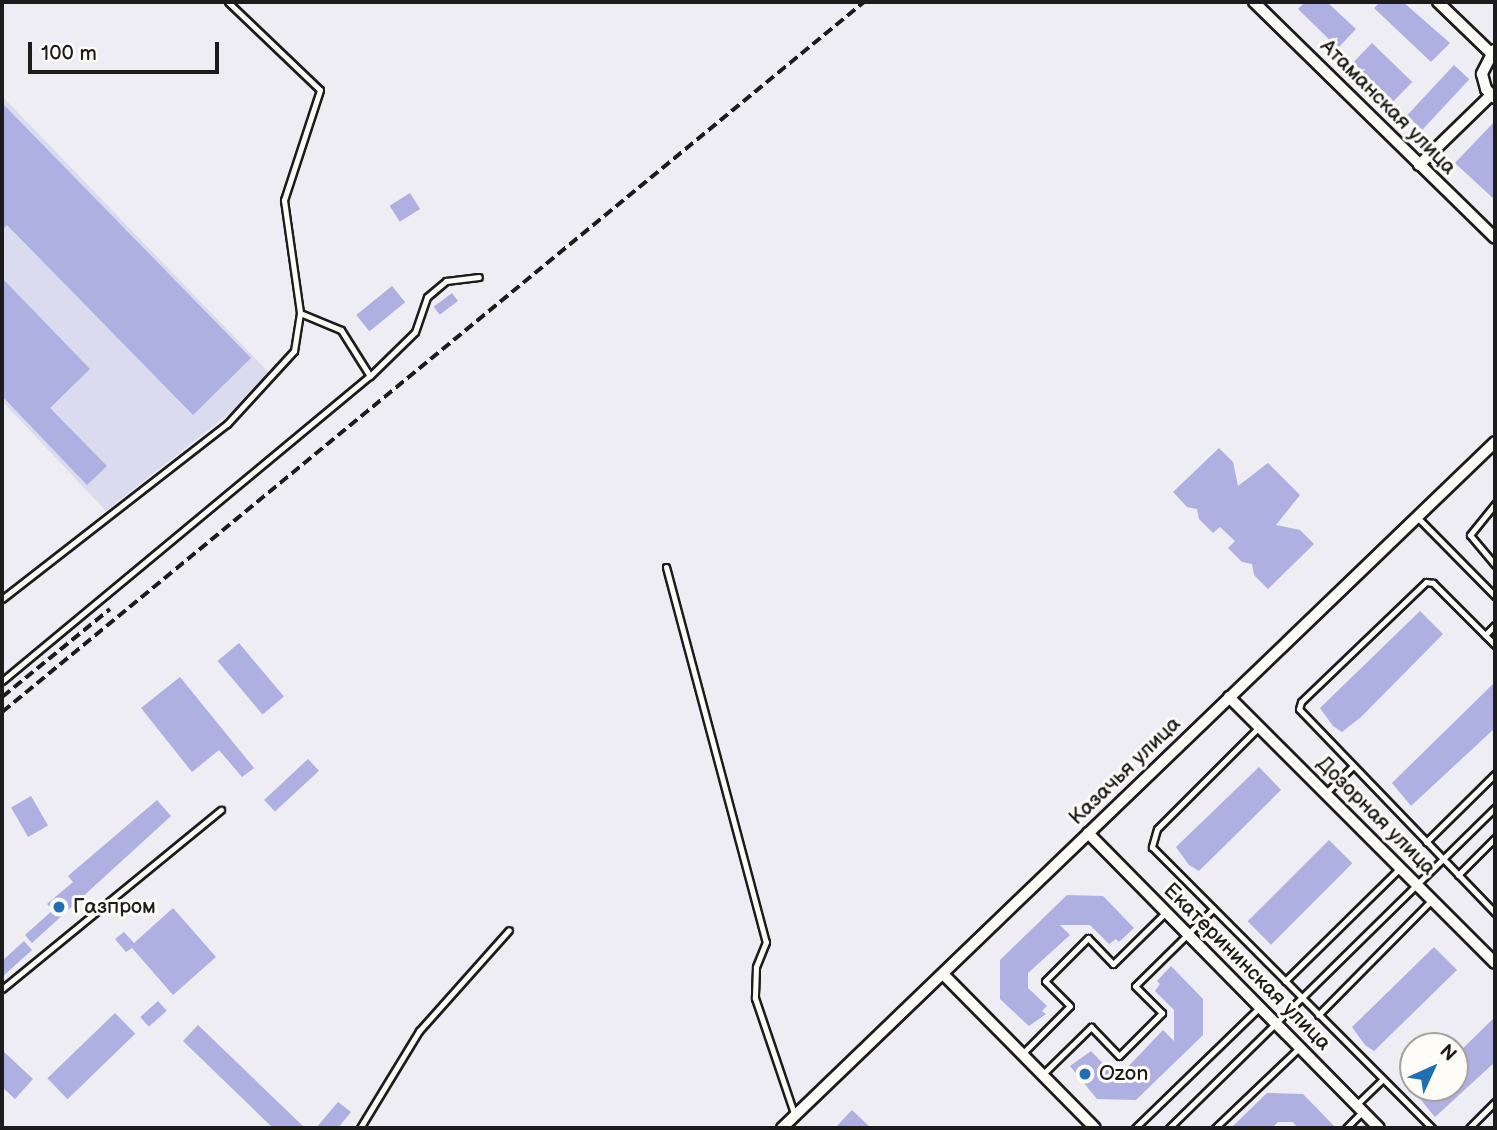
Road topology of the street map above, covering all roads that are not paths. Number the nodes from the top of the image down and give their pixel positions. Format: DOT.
graph roads {
  1 [pos="228,2"];
  2 [pos="1254,2"];
  3 [pos="1438,2"];
  4 [pos="1493,51"];
  5 [pos="1493,97"];
  6 [pos="1419,166"];
  7 [pos="1495,238"];
  8 [pos="479,277"];
  9 [pos="300,313"];
  10 [pos="370,376"];
  11 [pos="1495,442"];
  12 [pos="1495,504"];
  13 [pos="1417,517"];
  14 [pos="1495,565"];
  15 [pos="666,567"];
  16 [pos="1495,596"];
  17 [pos="2,599"];
  18 [pos="1495,625"];
  19 [pos="1485,635"];
  20 [pos="1495,645"];
  21 [pos="2,681"];
  22 [pos="1229,697"];
  23 [pos="1259,727"];
  24 [pos="1352,767"];
  25 [pos="1495,774"];
  26 [pos="1326,793"];
  27 [pos="1495,808"];
  28 [pos="221,810"];
  29 [pos="1088,833"];
  30 [pos="1495,838"];
  31 [pos="1426,842"];
  32 [pos="1443,859"];
  33 [pos="1401,868"];
  34 [pos="1458,875"];
  35 [pos="1417,884"];
  36 [pos="1432,900"];
  37 [pos="1213,909"];
  38 [pos="1166,912"];
  39 [pos="1495,913"];
  40 [pos="509,930"];
  41 [pos="1188,934"];
  42 [pos="1495,963"];
  43 [pos="943,974"];
  44 [pos="1286,981"];
  45 [pos="2,989"];
  46 [pos="1302,998"];
  47 [pos="1260,1007"];
  48 [pos="1318,1015"];
  49 [pos="1276,1023"];
  50 [pos="1300,1047"];
  51 [pos="1022,1054"];
  52 [pos="1042,1075"];
  53 [pos="1383,1079"];
  54 [pos="1495,1102"];
  55 [pos="1359,1108"];
  56 [pos="795,1116"];
  57 [pos="360,1128"];
  58 [pos="782,1128"];
  59 [pos="1095,1128"];
  60 [pos="1135,1128"];
  61 [pos="1169,1128"];
  62 [pos="1215,1128"];
  63 [pos="1346,1128"];
  64 [pos="1379,1128"];
  65 [pos="1432,1128"];
  66 [pos="1469,1128"];
  1 -- 9 [label="lane"];
  2 -- 6 [label="street, Атаманская улица"];
  3 -- 4 [label="street"];
  4 -- 5 [label="street"];
  5 -- 6 [label="street"];
  6 -- 7 [label="street, Атаманская улица"];
  8 -- 10 [label="lane"];
  9 -- 10 [label="lane"];
  9 -- 17 [label="lane"];
  10 -- 21 [label="lane"];
  11 -- 13 [label="street, Казачья улица"];
  12 -- 14 [label="lane"];
  13 -- 16 [label="lane"];
  13 -- 22 [label="street, Казачья улица"];
  15 -- 56 [label="lane"];
  18 -- 19 [label="lane"];
  19 -- 20 [label="lane"];
  19 -- 24 [label="lane"];
  22 -- 23 [label="street, Дозорная улица"];
  22 -- 29 [label="street, Казачья улица"];
  23 -- 26 [label="street, Дозорная улица"];
  23 -- 37 [label="lane"];
  24 -- 26 [label="lane"];
  24 -- 31 [label="lane"];
  25 -- 31 [label="lane"];
  26 -- 33 [label="street, Дозорная улица"];
  27 -- 32 [label="lane"];
  28 -- 45 [label="lane"];
  29 -- 38 [label="street, Екатерининская улица"];
  29 -- 43 [label="street, Казачья улица"];
  30 -- 34 [label="lane"];
  31 -- 32 [label="lane"];
  32 -- 34 [label="lane"];
  32 -- 35 [label="lane"];
  33 -- 35 [label="street, Дозорная улица"];
  33 -- 44 [label="lane"];
  34 -- 39 [label="lane"];
  35 -- 36 [label="street, Дозорная улица"];
  35 -- 46 [label="lane"];
  36 -- 42 [label="street, Дозорная улица"];
  36 -- 48 [label="lane"];
  37 -- 41 [label="lane"];
  37 -- 44 [label="lane"];
  38 -- 41 [label="street, Екатерининская улица"];
  38 -- 51 [label="lane"];
  40 -- 57 [label="lane"];
  41 -- 47 [label="street, Екатерининская улица"];
  41 -- 52 [label="lane"];
  43 -- 51 [label="street"];
  43 -- 56 [label="street, Казачья улица"];
  44 -- 46 [label="lane"];
  46 -- 48 [label="lane"];
  46 -- 49 [label="lane"];
  47 -- 49 [label="street, Екатерининская улица"];
  47 -- 60 [label="lane"];
  48 -- 53 [label="lane"];
  49 -- 50 [label="street, Екатерининская улица"];
  49 -- 61 [label="lane"];
  50 -- 55 [label="street, Екатерининская улица"];
  50 -- 62 [label="lane"];
  51 -- 52 [label="street"];
  52 -- 59 [label="street"];
  53 -- 55 [label="lane"];
  53 -- 65 [label="lane"];
  54 -- 66 [label="lane"];
  55 -- 63 [label="lane"];
  55 -- 64 [label="street, Екатерининская улица"];
  56 -- 58 [label="street, Казачья улица"];
}
